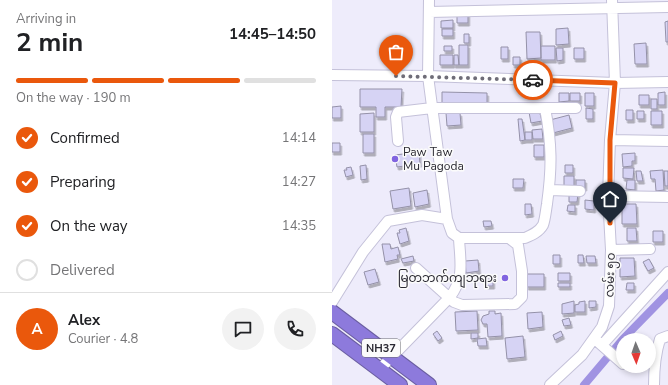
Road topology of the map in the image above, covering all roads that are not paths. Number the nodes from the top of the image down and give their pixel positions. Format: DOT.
graph roads {
  1 [pos="429,0"];
  2 [pos="612,5"];
  3 [pos="668,8"];
  4 [pos="429,12"];
  5 [pos="332,75"];
  6 [pos="428,76"];
  7 [pos="668,82"];
  8 [pos="615,83"];
  9 [pos="432,108"];
  10 [pos="545,108"];
  11 [pos="576,108"];
  12 [pos="610,140"];
  13 [pos="398,141"];
  14 [pos="668,141"];
  15 [pos="549,190"];
  16 [pos="580,191"];
  17 [pos="608,196"];
  18 [pos="668,197"];
  19 [pos="447,219"];
  20 [pos="459,238"];
  21 [pos="509,238"];
  22 [pos="650,249"];
  23 [pos="611,250"];
  24 [pos="416,268"];
  25 [pos="668,272"];
  26 [pos="450,297"];
  27 [pos="332,302"];
  28 [pos="332,312"];
  29 [pos="332,334"];
  30 [pos="666,336"];
  31 [pos="598,342"];
  32 [pos="656,350"];
  33 [pos="391,356"];
  34 [pos="616,358"];
  35 [pos="380,370"];
  36 [pos="653,373"];
  37 [pos="400,385"];
  38 [pos="429,385"];
  39 [pos="550,385"];
  40 [pos="654,385"];
  1 -- 4 [label="street"];
  2 -- 3 [label="street"];
  2 -- 4 [label="street"];
  2 -- 8 [label="street, လမ်း ၅၀"];
  4 -- 6 [label="street"];
  5 -- 6 [label="street"];
  6 -- 8 [label="street"];
  6 -- 9 [label="street"];
  7 -- 8 [label="street"];
  8 -- 12 [label="street, လမ်း ၅၀"];
  9 -- 10 [label="street"];
  9 -- 13 [label="street"];
  9 -- 19 [label="street"];
  10 -- 11 [label="street"];
  10 -- 15 [label="street"];
  12 -- 14 [label="street"];
  12 -- 17 [label="street, လမ်း ၅၀"];
  15 -- 16 [label="street"];
  15 -- 21 [label="street"];
  17 -- 18 [label="street"];
  17 -- 23 [label="street, လမ်း ၅၀"];
  19 -- 20 [label="street"];
  19 -- 27 [label="street"];
  20 -- 21 [label="street"];
  20 -- 26 [label="street"];
  21 -- 26 [label="street"];
  22 -- 23 [label="street"];
  23 -- 31 [label="street, လမ်း ၅၀"];
  24 -- 26 [label="street"];
  25 -- 31 [label="street"];
  26 -- 33 [label="street"];
  28 -- 33 [label="highway, NH37"];
  29 -- 35 [label="highway, NH37"];
  30 -- 32 [label="street"];
  31 -- 34 [label="street"];
  31 -- 39 [label="street, လမ်း ၅၀"];
  33 -- 35 [label="street"];
  33 -- 38 [label="highway, NH37"];
  35 -- 37 [label="highway, NH37"];
  36 -- 40 [label="street"];
}
